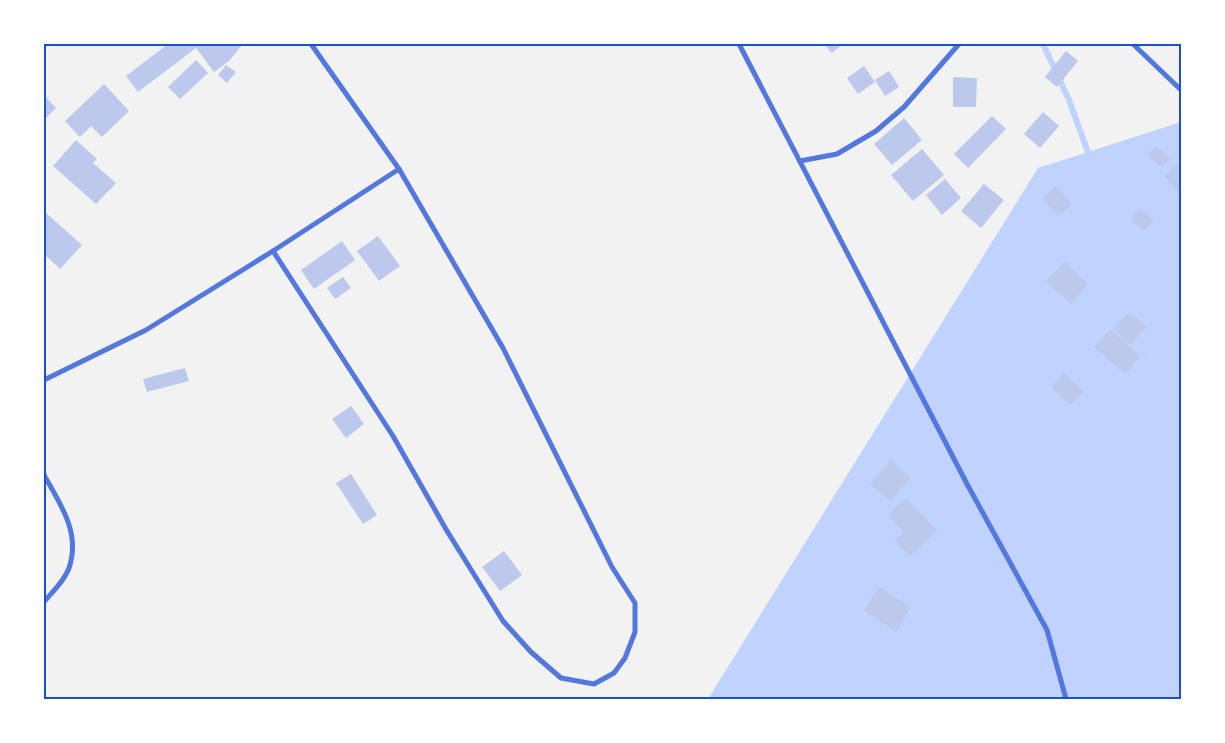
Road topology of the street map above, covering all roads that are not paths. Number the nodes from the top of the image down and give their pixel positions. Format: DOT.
graph roads {
  1 [pos="312,44"];
  2 [pos="739,44"];
  3 [pos="959,44"];
  4 [pos="1133,44"];
  5 [pos="1181,90"];
  6 [pos="800,161"];
  7 [pos="399,169"];
  8 [pos="273,251"];
  9 [pos="44,380"];
  10 [pos="44,475"];
  11 [pos="44,602"];
  12 [pos="1066,699"];
  1 -- 7 [label="street"];
  2 -- 6 [label="street"];
  3 -- 6 [label="street"];
  4 -- 5 [label="street"];
  6 -- 12 [label="street"];
  7 -- 8 [label="street"];
  7 -- 8 [label="street"];
  8 -- 9 [label="street"];
  10 -- 11 [label="street"];
}
